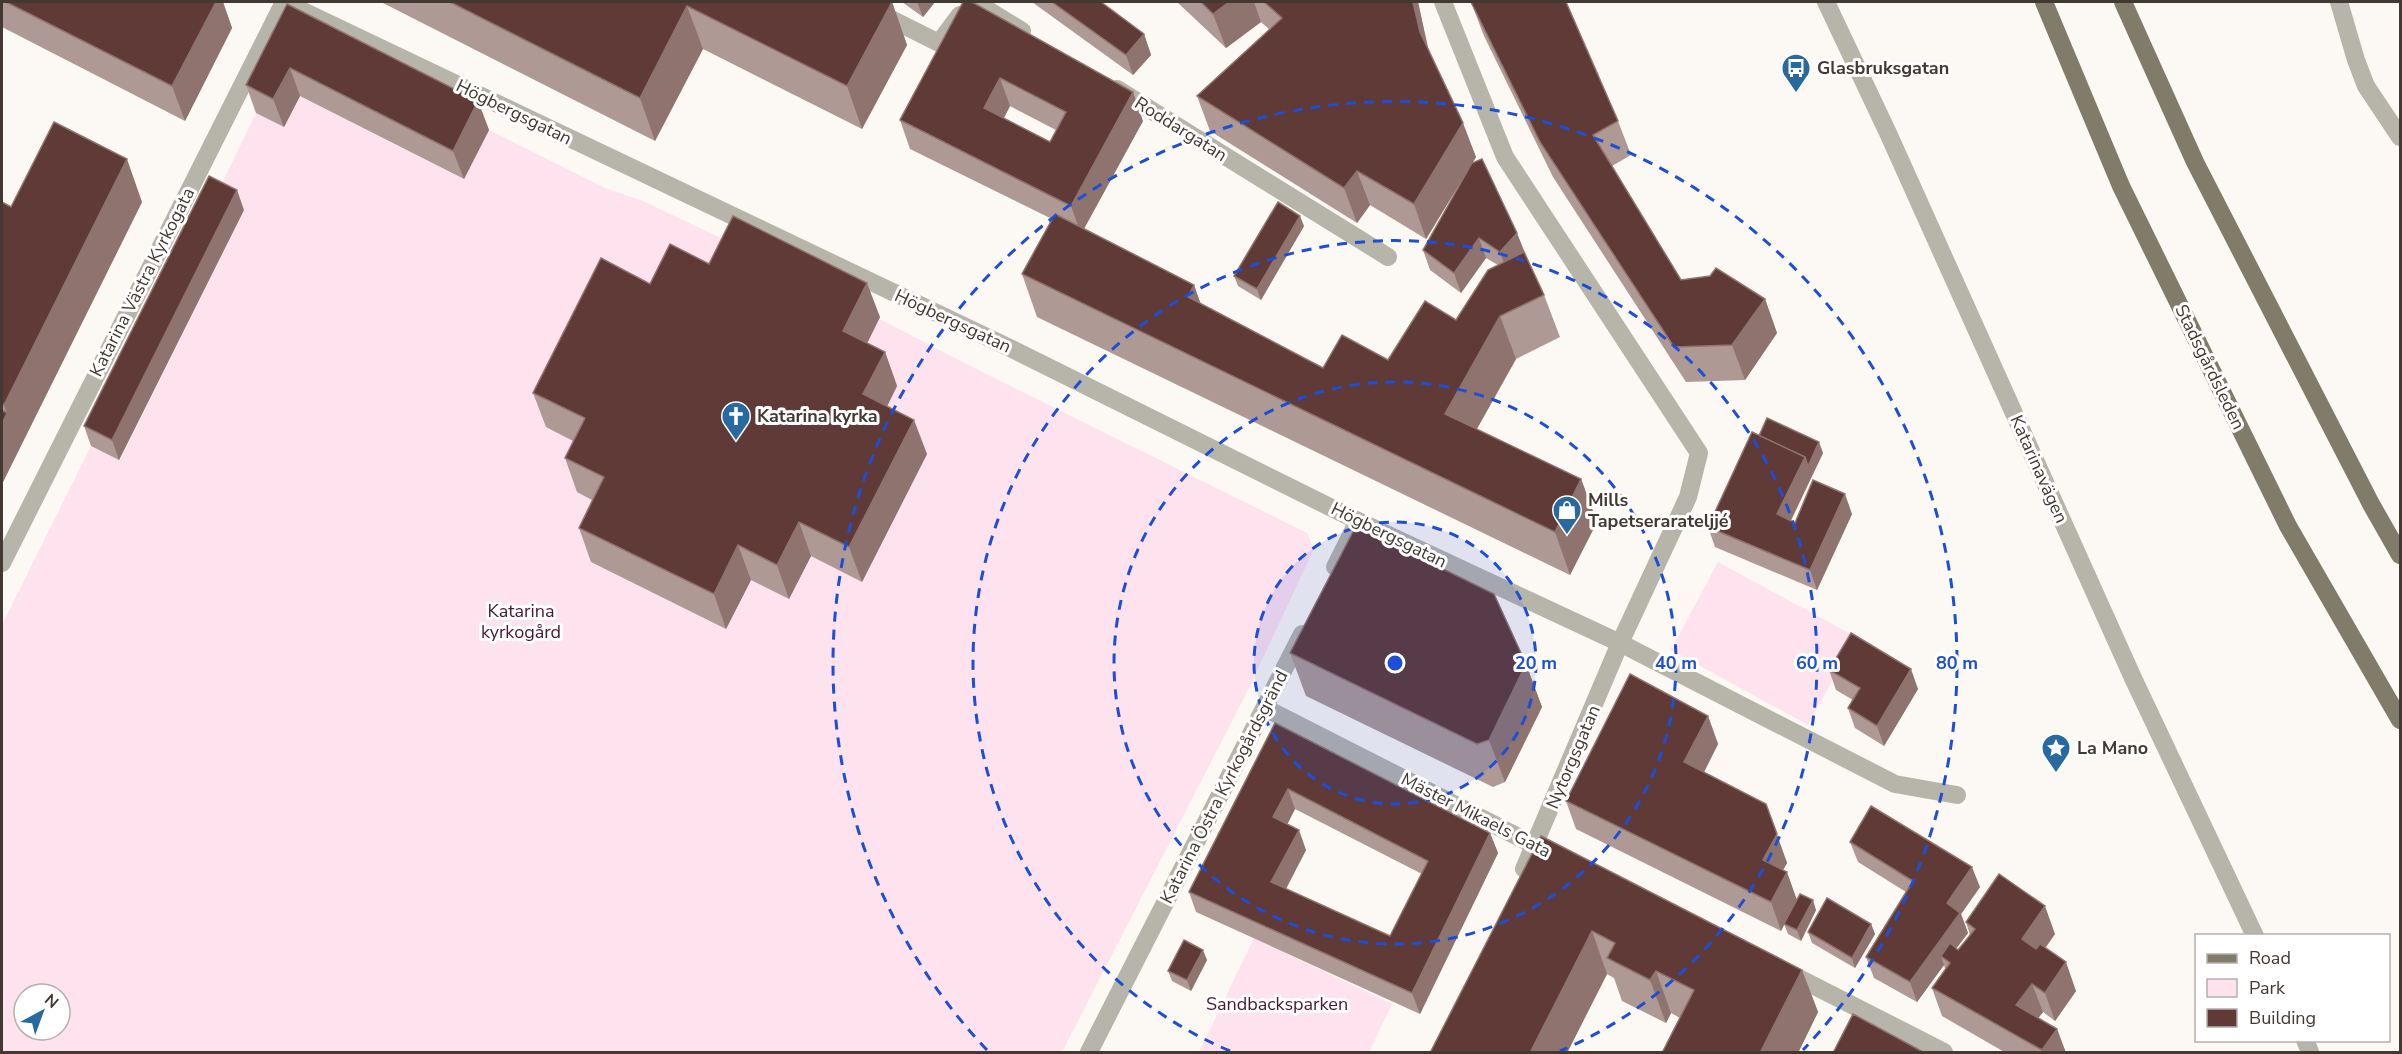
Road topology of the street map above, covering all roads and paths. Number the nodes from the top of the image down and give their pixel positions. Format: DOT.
graph roads {
  1 [pos="284,2"];
  2 [pos="857,2"];
  3 [pos="970,2"];
  4 [pos="975,2"];
  5 [pos="1443,2"];
  6 [pos="1826,2"];
  7 [pos="2044,2"];
  8 [pos="2123,2"];
  9 [pos="2339,2"];
  10 [pos="1035,39"];
  11 [pos="1106,83"];
  12 [pos="2400,137"];
  13 [pos="1388,257"];
  14 [pos="1358,521"];
  15 [pos="2400,555"];
  16 [pos="2,563"];
  17 [pos="1327,583"];
  18 [pos="1311,615"];
  19 [pos="1620,643"];
  20 [pos="1265,708"];
  21 [pos="2400,720"];
  22 [pos="1957,795"];
  23 [pos="1536,846"];
  24 [pos="1557,856"];
  25 [pos="1517,884"];
  26 [pos="2254,934"];
  27 [pos="1767,962"];
  28 [pos="1089,1053"];
  29 [pos="1944,1053"];
  1 -- 14 [label="street, Högbergsgatan"];
  1 -- 16 [label="street, Katarina Västra Kyrkogata"];
  2 -- 3 [label="street"];
  4 -- 10 [label="street"];
  5 -- 19 [label="street, Nytorgsgatan"];
  6 -- 26 [label="street, Katarinavägen"];
  7 -- 21 [label="main road, Stadsgårdsleden"];
  8 -- 15 [label="main road"];
  9 -- 12 [label="street"];
  11 -- 13 [label="street, Roddargatan"];
  14 -- 17 [label="street"];
  14 -- 19 [label="street, Högbergsgatan"];
  18 -- 20 [label="street, Katarina Östra Kyrkogårdsgränd"];
  19 -- 22 [label="street, Högbergsgatan"];
  19 -- 23 [label="street, Nytorgsgatan"];
  20 -- 23 [label="street, Mäster Mikaels Gata"];
  20 -- 28 [label="street, Katarina Östra Kyrkogårdsgränd"];
  23 -- 24 [label="street, Mäster Mikaels Gata"];
  23 -- 25 [label="street, Nytorgsgatan"];
  27 -- 29 [label="street"];
}
